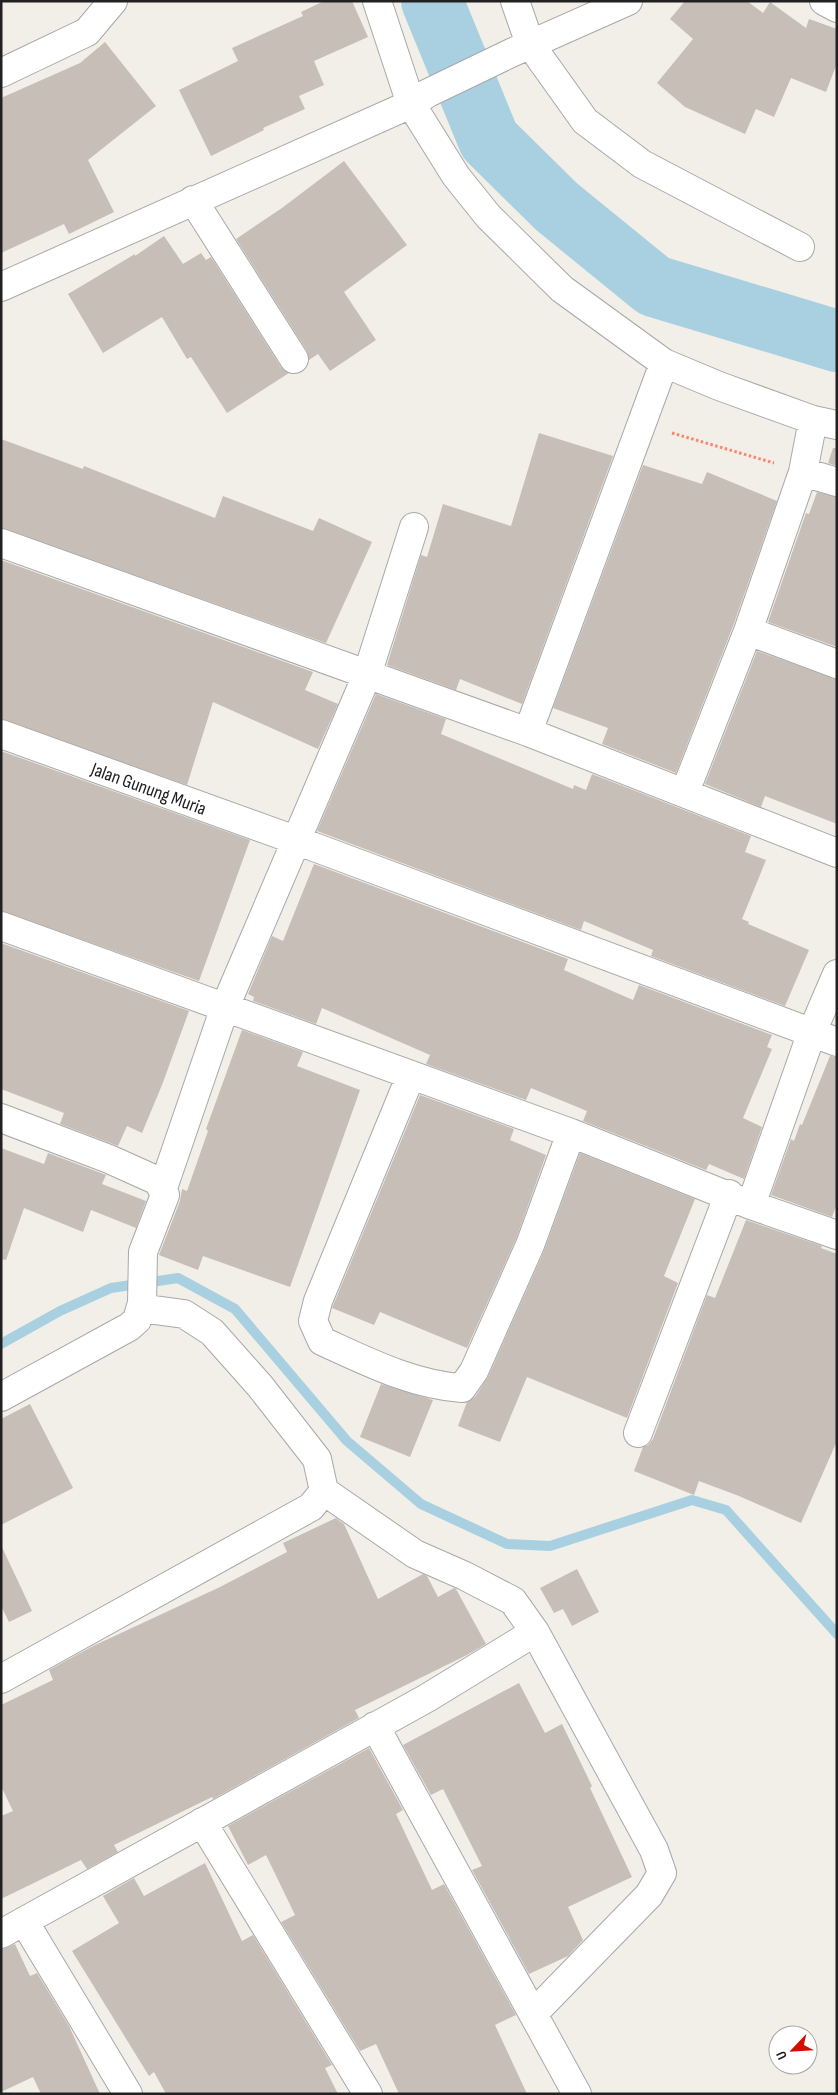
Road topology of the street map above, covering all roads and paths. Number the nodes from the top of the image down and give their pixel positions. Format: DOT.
graph roads {
  1 [pos="113,1"];
  2 [pos="377,1"];
  3 [pos="515,1"];
  4 [pos="628,1"];
  5 [pos="824,1"];
  6 [pos="837,8"];
  7 [pos="521,48"];
  8 [pos="1,73"];
  9 [pos="419,98"];
  10 [pos="193,200"];
  11 [pos="800,247"];
  12 [pos="1,287"];
  13 [pos="294,359"];
  14 [pos="664,363"];
  15 [pos="825,422"];
  16 [pos="642,424"];
  17 [pos="803,472"];
  18 [pos="837,482"];
  19 [pos="414,527"];
  20 [pos="1,543"];
  21 [pos="748,631"];
  22 [pos="837,664"];
  23 [pos="367,675"];
  24 [pos="528,732"];
  25 [pos="1,734"];
  26 [pos="685,792"];
  27 [pos="298,841"];
  28 [pos="837,853"];
  29 [pos="1,926"];
  30 [pos="837,974"];
  31 [pos="226,1007"];
  32 [pos="825,1037"];
  33 [pos="411,1075"];
  34 [pos="1,1118"];
  35 [pos="570,1133"];
  36 [pos="163,1188"];
  37 [pos="740,1199"];
  38 [pos="837,1235"];
  39 [pos="142,1298"];
  40 [pos="1,1397"];
  41 [pos="638,1433"];
  42 [pos="324,1491"];
  43 [pos="535,1632"];
  44 [pos="1,1679"];
  45 [pos="375,1726"];
  46 [pos="202,1822"];
  47 [pos="24,1921"];
  48 [pos="1,1934"];
  49 [pos="533,2014"];
  50 [pos="128,2094"];
  51 [pos="368,2094"];
  52 [pos="577,2094"];
  1 -- 8 [label="street"];
  2 -- 9 [label="street"];
  3 -- 7 [label="street"];
  4 -- 7 [label="street"];
  5 -- 6 [label="street"];
  7 -- 9 [label="street"];
  7 -- 11 [label="street"];
  9 -- 10 [label="street"];
  9 -- 14 [label="street"];
  10 -- 12 [label="street"];
  10 -- 13 [label="street"];
  14 -- 15 [label="street"];
  14 -- 16 [label="street"];
  15 -- 17 [label="street"];
  16 -- 17 [label="path"];
  16 -- 24 [label="street"];
  17 -- 18 [label="street"];
  17 -- 21 [label="street"];
  19 -- 23 [label="street"];
  20 -- 23 [label="street"];
  21 -- 22 [label="street"];
  21 -- 26 [label="street"];
  23 -- 24 [label="street"];
  23 -- 27 [label="street"];
  24 -- 26 [label="street"];
  25 -- 27 [label="street, Jalan Gunung Muria"];
  26 -- 28 [label="street"];
  27 -- 31 [label="street"];
  27 -- 32 [label="street, Jalan Gunung Muria"];
  29 -- 31 [label="street"];
  30 -- 32 [label="street"];
  31 -- 33 [label="street"];
  31 -- 36 [label="street"];
  32 -- 37 [label="street"];
  33 -- 35 [label="street"];
  33 -- 35 [label="street"];
  34 -- 36 [label="street"];
  35 -- 37 [label="street"];
  36 -- 39 [label="street"];
  37 -- 38 [label="street"];
  37 -- 41 [label="street"];
  39 -- 40 [label="street"];
  39 -- 42 [label="street"];
  42 -- 43 [label="street"];
  42 -- 44 [label="street"];
  43 -- 45 [label="street"];
  43 -- 49 [label="street"];
  45 -- 46 [label="street"];
  45 -- 49 [label="street"];
  46 -- 47 [label="street"];
  46 -- 51 [label="street"];
  47 -- 48 [label="street"];
  47 -- 50 [label="street"];
  49 -- 52 [label="street"];
}
